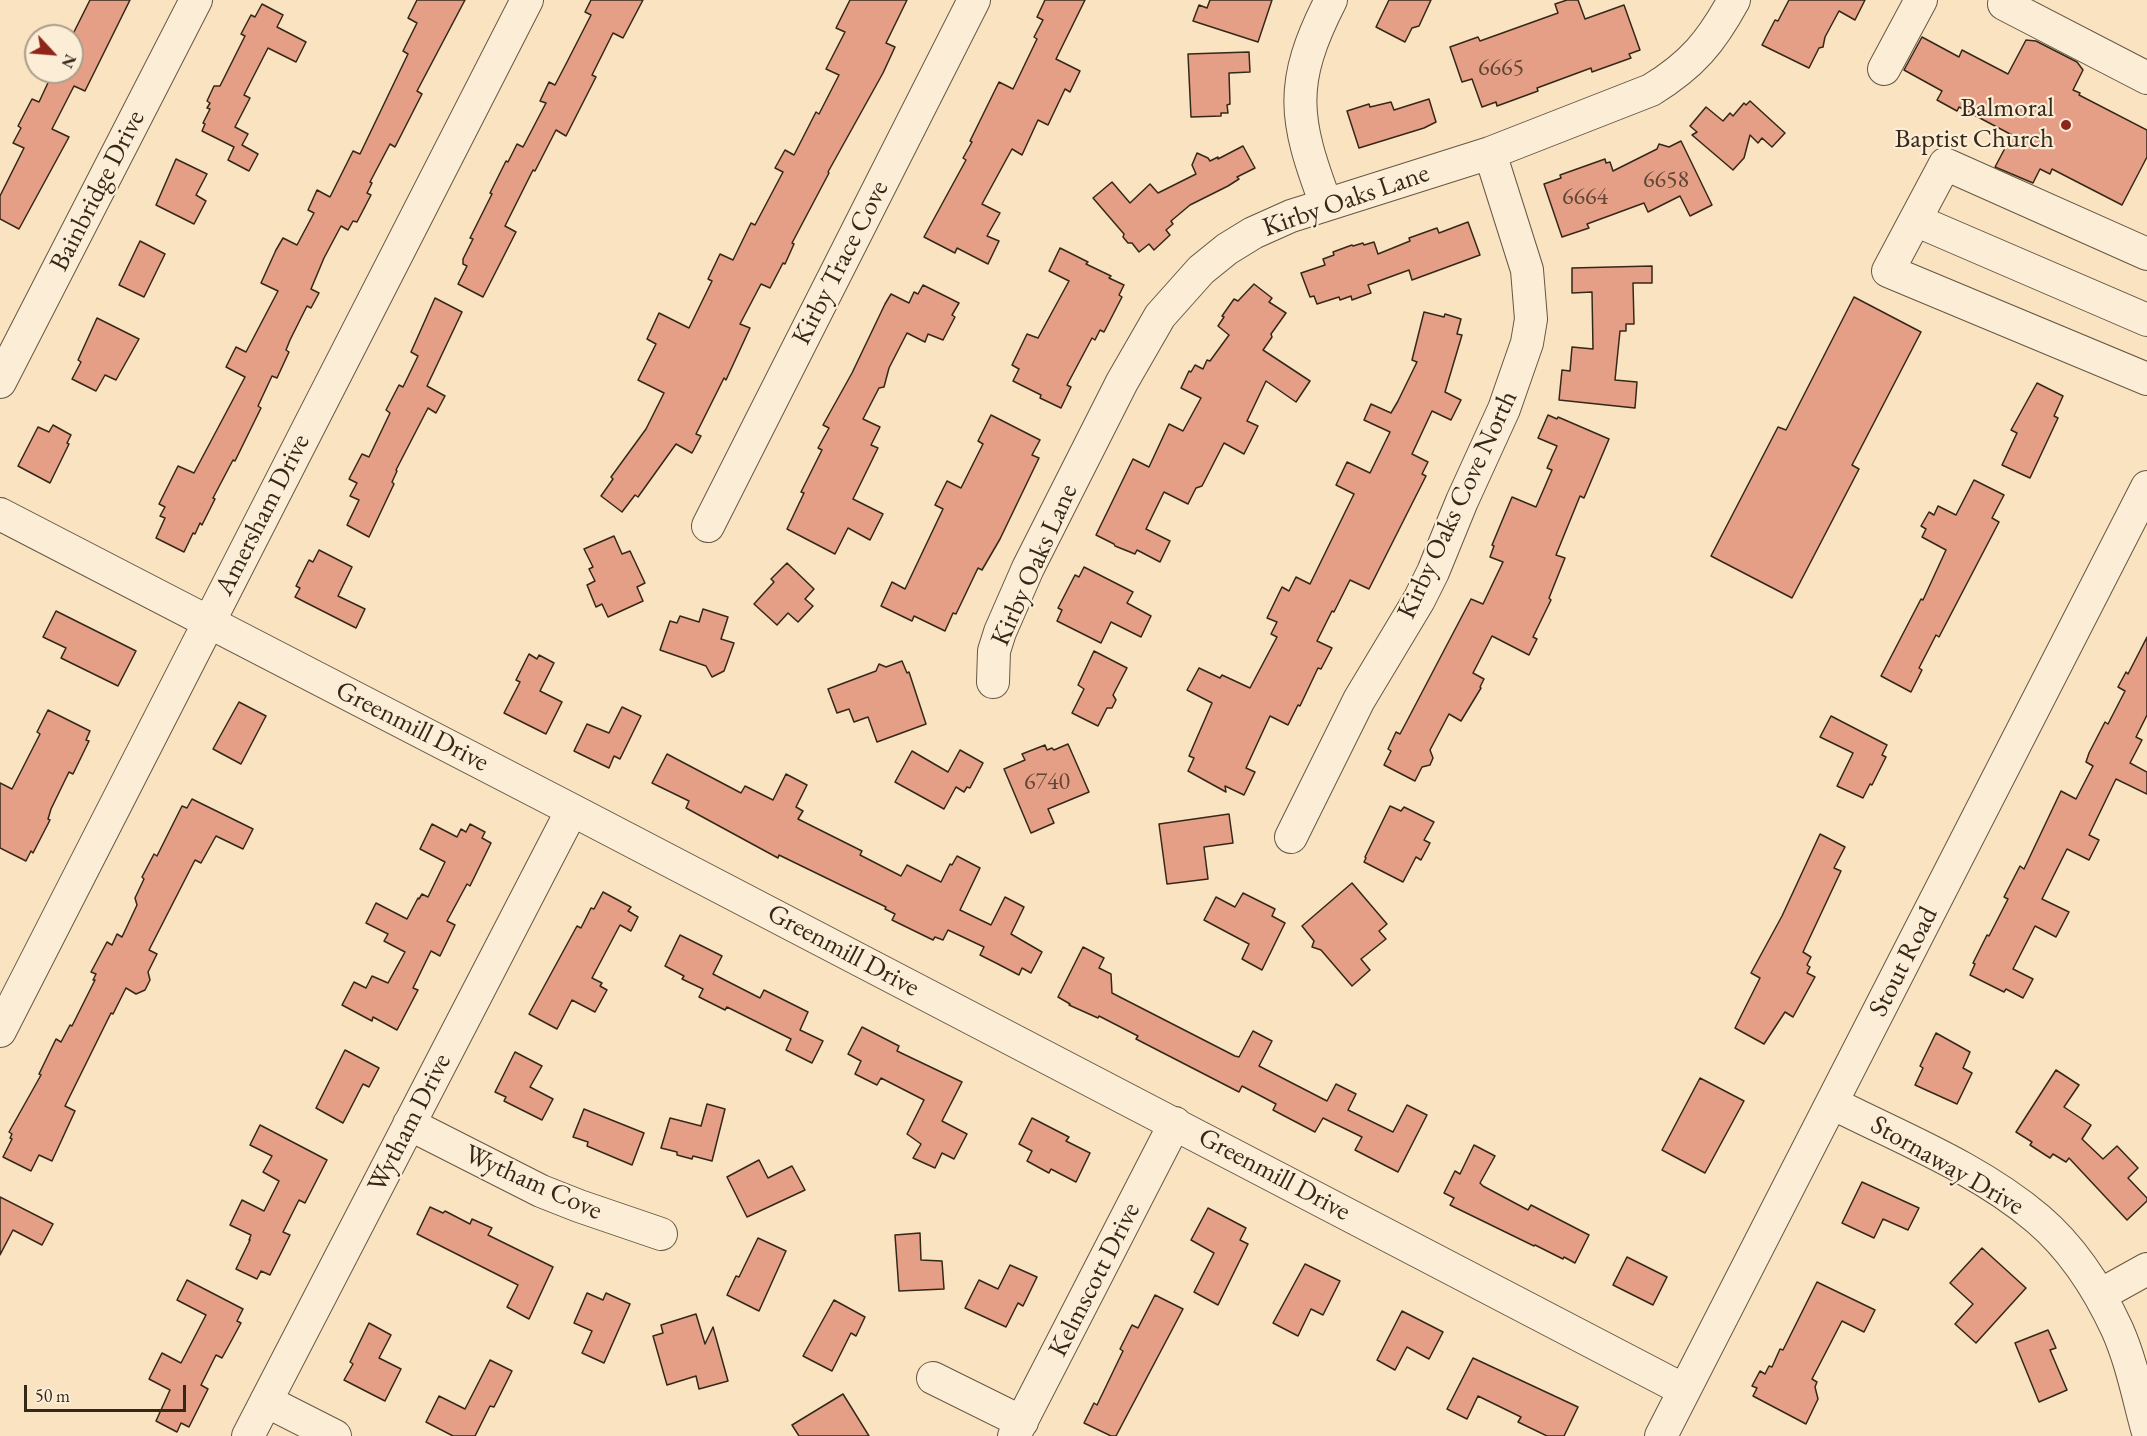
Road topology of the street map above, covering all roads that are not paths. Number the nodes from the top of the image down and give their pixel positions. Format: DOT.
graph roads {
  1 [pos="196,0"];
  2 [pos="527,0"];
  3 [pos="974,0"];
  4 [pos="1331,0"];
  5 [pos="1734,0"];
  6 [pos="1921,0"];
  7 [pos="2004,4"];
  8 [pos="1884,69"];
  9 [pos="2147,78"];
  10 [pos="1490,153"];
  11 [pos="1326,204"];
  12 [pos="1915,220"];
  13 [pos="2147,254"];
  14 [pos="2147,320"];
  15 [pos="2147,379"];
  16 [pos="0,382"];
  17 [pos="2147,487"];
  18 [pos="0,514"];
  19 [pos="708,526"];
  20 [pos="209,622"];
  21 [pos="993,682"];
  22 [pos="572,810"];
  23 [pos="1291,837"];
  24 [pos="0,1031"];
  25 [pos="1832,1103"];
  26 [pos="409,1124"];
  27 [pos="1175,1124"];
  28 [pos="661,1234"];
  29 [pos="2147,1269"];
  30 [pos="2100,1295"];
  31 [pos="933,1378"];
  32 [pos="1684,1390"];
  33 [pos="266,1401"];
  34 [pos="1018,1429"];
  35 [pos="2147,1430"];
  36 [pos="248,1436"];
  37 [pos="335,1436"];
  38 [pos="1661,1436"];
  1 -- 16 [label="street, Bainbridge Drive"];
  2 -- 20 [label="street, Amersham Drive"];
  3 -- 19 [label="street, Kirby Trace Cove"];
  4 -- 11 [label="street"];
  5 -- 10 [label="street, Kirby Oaks Lane"];
  6 -- 8 [label="street"];
  7 -- 9 [label="street"];
  10 -- 11 [label="street, Kirby Oaks Lane"];
  10 -- 23 [label="street, Kirby Oaks Cove North"];
  11 -- 21 [label="street, Kirby Oaks Lane"];
  12 -- 13 [label="street"];
  12 -- 14 [label="street"];
  12 -- 15 [label="street"];
  17 -- 25 [label="street, Stout Road"];
  18 -- 20 [label="street, Greenmill Drive"];
  20 -- 22 [label="street, Greenmill Drive"];
  20 -- 24 [label="street, Amersham Drive"];
  22 -- 26 [label="street, Wytham Drive"];
  22 -- 27 [label="street, Greenmill Drive"];
  25 -- 30 [label="street, Stornaway Drive"];
  25 -- 32 [label="street, Stout Road"];
  26 -- 28 [label="street, Wytham Cove"];
  26 -- 33 [label="street, Wytham Drive"];
  27 -- 32 [label="street, Greenmill Drive"];
  27 -- 34 [label="street, Kelmscott Drive"];
  29 -- 30 [label="street"];
  30 -- 35 [label="street, Stornaway Drive"];
  31 -- 34 [label="street"];
  32 -- 38 [label="street, Stout Road"];
  33 -- 36 [label="street, Wytham Drive"];
  33 -- 37 [label="street"];
}
